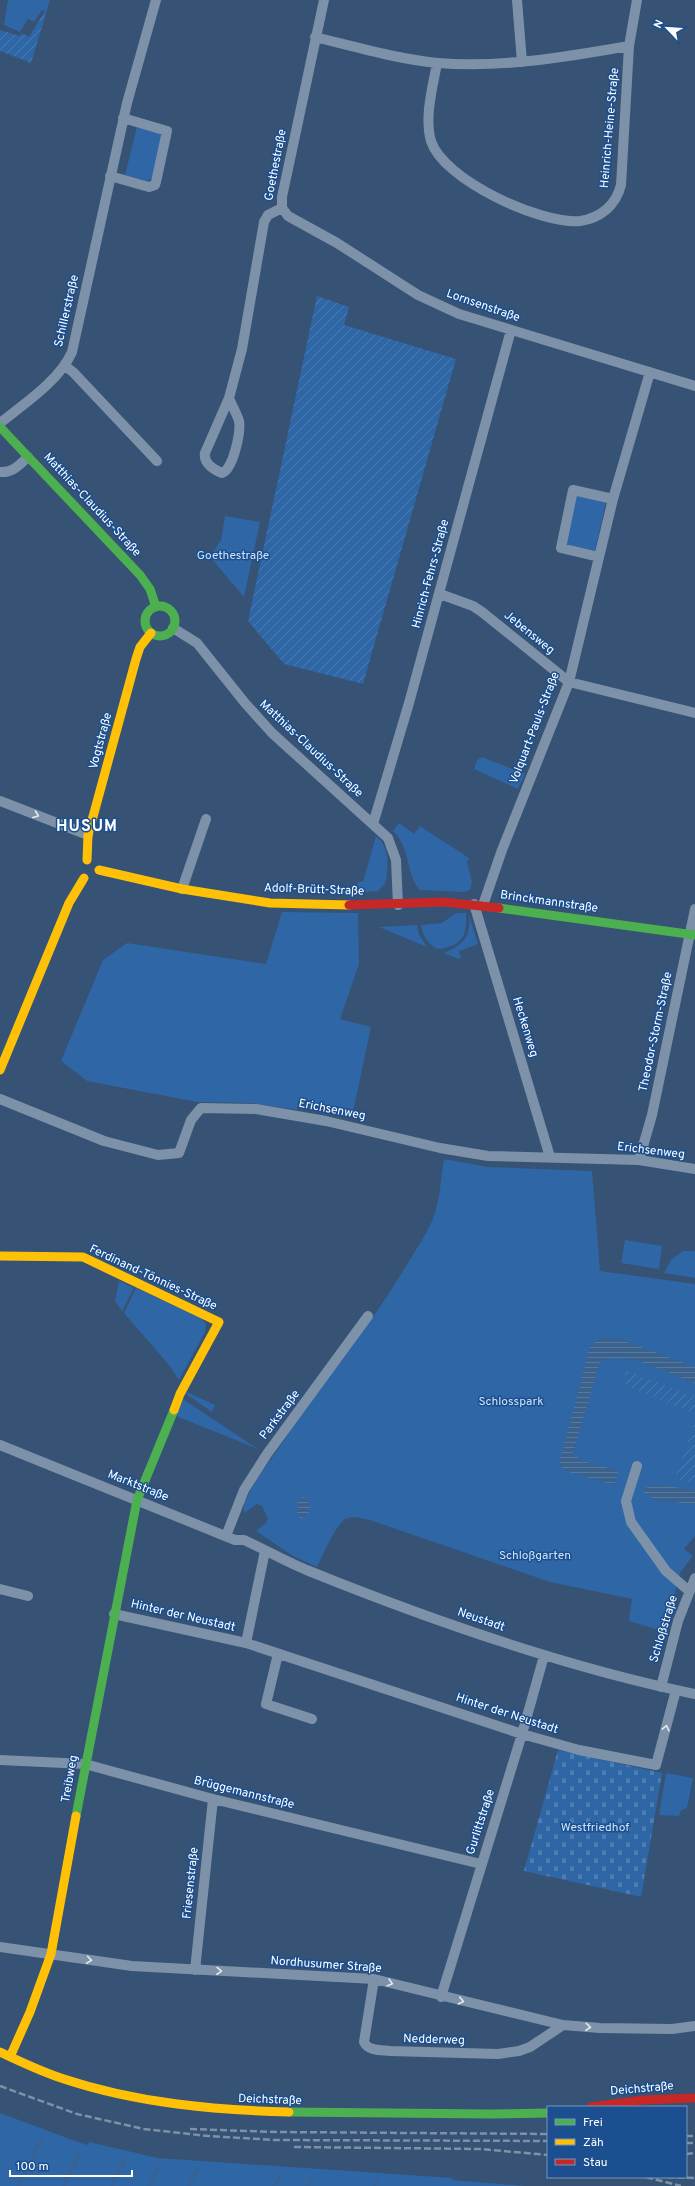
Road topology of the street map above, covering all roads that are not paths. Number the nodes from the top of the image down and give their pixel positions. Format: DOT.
graph roads {
  1 [pos="156,0"];
  2 [pos="324,0"];
  3 [pos="517,0"];
  4 [pos="637,0"];
  5 [pos="316,38"];
  6 [pos="629,46"];
  7 [pos="522,62"];
  8 [pos="437,63"];
  9 [pos="123,118"];
  10 [pos="110,176"];
  11 [pos="282,208"];
  12 [pos="511,330"];
  13 [pos="65,366"];
  14 [pos="650,372"];
  15 [pos="695,386"];
  16 [pos="229,398"];
  17 [pos="0,422"];
  18 [pos="0,427"];
  19 [pos="28,457"];
  20 [pos="157,460"];
  21 [pos="0,472"];
  22 [pos="613,499"];
  23 [pos="599,557"];
  24 [pos="440,594"];
  25 [pos="156,607"];
  26 [pos="173,628"];
  27 [pos="151,633"];
  28 [pos="569,682"];
  29 [pos="695,713"];
  30 [pos="0,801"];
  31 [pos="206,819"];
  32 [pos="373,824"];
  33 [pos="88,835"];
  34 [pos="88,872"];
  35 [pos="182,889"];
  36 [pos="479,904"];
  37 [pos="398,905"];
  38 [pos="695,909"];
  39 [pos="692,935"];
  40 [pos="0,1070"];
  41 [pos="0,1099"];
  42 [pos="550,1157"];
  43 [pos="640,1160"];
  44 [pos="695,1169"];
  45 [pos="0,1256"];
  46 [pos="368,1316"];
  47 [pos="0,1445"];
  48 [pos="637,1466"];
  49 [pos="137,1500"];
  50 [pos="226,1536"];
  51 [pos="265,1551"];
  52 [pos="695,1578"];
  53 [pos="0,1589"];
  54 [pos="690,1591"];
  55 [pos="28,1596"];
  56 [pos="114,1614"];
  57 [pos="246,1643"];
  58 [pos="278,1654"];
  59 [pos="544,1656"];
  60 [pos="661,1687"];
  61 [pos="676,1690"];
  62 [pos="695,1694"];
  63 [pos="312,1719"];
  64 [pos="522,1734"];
  65 [pos="0,1760"];
  66 [pos="85,1764"];
  67 [pos="213,1799"];
  68 [pos="481,1864"];
  69 [pos="0,1947"];
  70 [pos="51,1954"];
  71 [pos="195,1970"];
  72 [pos="374,1979"];
  73 [pos="441,1997"];
  74 [pos="563,2025"];
  75 [pos="695,2026"];
  76 [pos="0,2052"];
  77 [pos="10,2057"];
  78 [pos="695,2098"];
  79 [pos="596,2106"];
  80 [pos="547,2113"];
  1 -- 9 [label="street, Schillerstraße"];
  2 -- 5 [label="street, Goethestraße"];
  3 -- 7 [label="street"];
  4 -- 6 [label="street, Heinrich-Heine-Straße"];
  5 -- 8 [label="street"];
  5 -- 11 [label="street, Goethestraße"];
  6 -- 7 [label="street"];
  6 -- 8 [label="street, Heinrich-Heine-Straße"];
  7 -- 8 [label="street"];
  9 -- 10 [label="street, Schillerstraße"];
  9 -- 10 [label="street"];
  10 -- 13 [label="street, Schillerstraße"];
  11 -- 12 [label="street, Lornsenstraße"];
  11 -- 16 [label="street, Goethestraße"];
  12 -- 14 [label="street, Lornsenstraße"];
  12 -- 24 [label="street, Hinrich-Fehrs-Straße"];
  13 -- 17 [label="street, Schillerstraße"];
  13 -- 20 [label="street"];
  14 -- 15 [label="street, Lornsenstraße"];
  14 -- 22 [label="street, Volquart-Pauls-Straße"];
  16 -- 16 [label="street, Goethestraße"];
  18 -- 19 [label="street, Matthias-Claudius-Straße"];
  19 -- 21 [label="street"];
  19 -- 25 [label="street, Matthias-Claudius-Straße"];
  22 -- 23 [label="street, Volquart-Pauls-Straße"];
  22 -- 23 [label="street"];
  23 -- 28 [label="street, Volquart-Pauls-Straße"];
  24 -- 28 [label="street, Jebensweg"];
  24 -- 32 [label="street, Hinrich-Fehrs-Straße"];
  25 -- 26 [label="street"];
  25 -- 27 [label="street"];
  26 -- 27 [label="street"];
  26 -- 32 [label="street, Matthias-Claudius-Straße"];
  27 -- 33 [label="street, Vogtstraße"];
  28 -- 29 [label="street, Jebensweg"];
  28 -- 36 [label="street, Volquart-Pauls-Straße"];
  30 -- 33 [label="street, one-way"];
  31 -- 35 [label="street"];
  32 -- 37 [label="street, Matthias-Claudius-Straße"];
  33 -- 34 [label="street, Vogtstraße"];
  34 -- 35 [label="street, Adolf-Brütt-Straße"];
  34 -- 40 [label="street"];
  35 -- 37 [label="street, Adolf-Brütt-Straße"];
  36 -- 37 [label="street, Brinckmannstraße"];
  36 -- 39 [label="street, Brinckmannstraße"];
  36 -- 42 [label="street, Heckenweg"];
  38 -- 39 [label="street, Theodor-Storm-Straße"];
  39 -- 43 [label="street, Theodor-Storm-Straße"];
  41 -- 42 [label="street, Erichsenweg"];
  42 -- 43 [label="street, Erichsenweg"];
  43 -- 44 [label="street, Erichsenweg"];
  45 -- 49 [label="street, Ferdinand-Tönnies-Straße"];
  46 -- 50 [label="street, Parkstraße"];
  47 -- 49 [label="street, Marktstraße"];
  48 -- 54 [label="street"];
  49 -- 50 [label="street, Marktstraße"];
  49 -- 56 [label="street, Treibweg"];
  50 -- 51 [label="street, Marktstraße"];
  51 -- 57 [label="street, Hinter der Neustadt"];
  51 -- 59 [label="street, Neustadt"];
  52 -- 54 [label="street, Schloßstraße"];
  53 -- 55 [label="street"];
  54 -- 60 [label="street, Schloßstraße"];
  56 -- 57 [label="street, Hinter der Neustadt"];
  56 -- 66 [label="street, Treibweg"];
  57 -- 58 [label="street, Hinter der Neustadt"];
  58 -- 63 [label="street"];
  58 -- 64 [label="street, Hinter der Neustadt"];
  59 -- 60 [label="street, Neustadt"];
  59 -- 64 [label="street, Gurlittstraße"];
  60 -- 61 [label="street, Neustadt"];
  61 -- 62 [label="street, Neustadt"];
  64 -- 61 [label="street, Hinter der Neustadt, one-way"];
  64 -- 68 [label="street, Gurlittstraße"];
  65 -- 66 [label="street, Brüggemannstraße"];
  66 -- 67 [label="street, Brüggemannstraße"];
  66 -- 70 [label="street, Treibweg"];
  67 -- 68 [label="street, Brüggemannstraße"];
  67 -- 71 [label="street, Friesenstraße"];
  68 -- 73 [label="street, Gurlittstraße"];
  69 -- 70 [label="street, Nordhusumer Straße"];
  70 -- 71 [label="street, Nordhusumer Straße, one-way"];
  70 -- 77 [label="street, Treibweg"];
  71 -- 72 [label="street, Nordhusumer Straße, one-way"];
  72 -- 73 [label="street, Nordhusumer Straße, one-way"];
  72 -- 74 [label="street, Nedderweg"];
  73 -- 74 [label="street, Nordhusumer Straße, one-way"];
  74 -- 75 [label="street, Nordhusumer Straße, one-way"];
  76 -- 77 [label="street, Deichstraße"];
  77 -- 80 [label="street, Deichstraße"];
  78 -- 79 [label="street, Deichstraße"];
}
